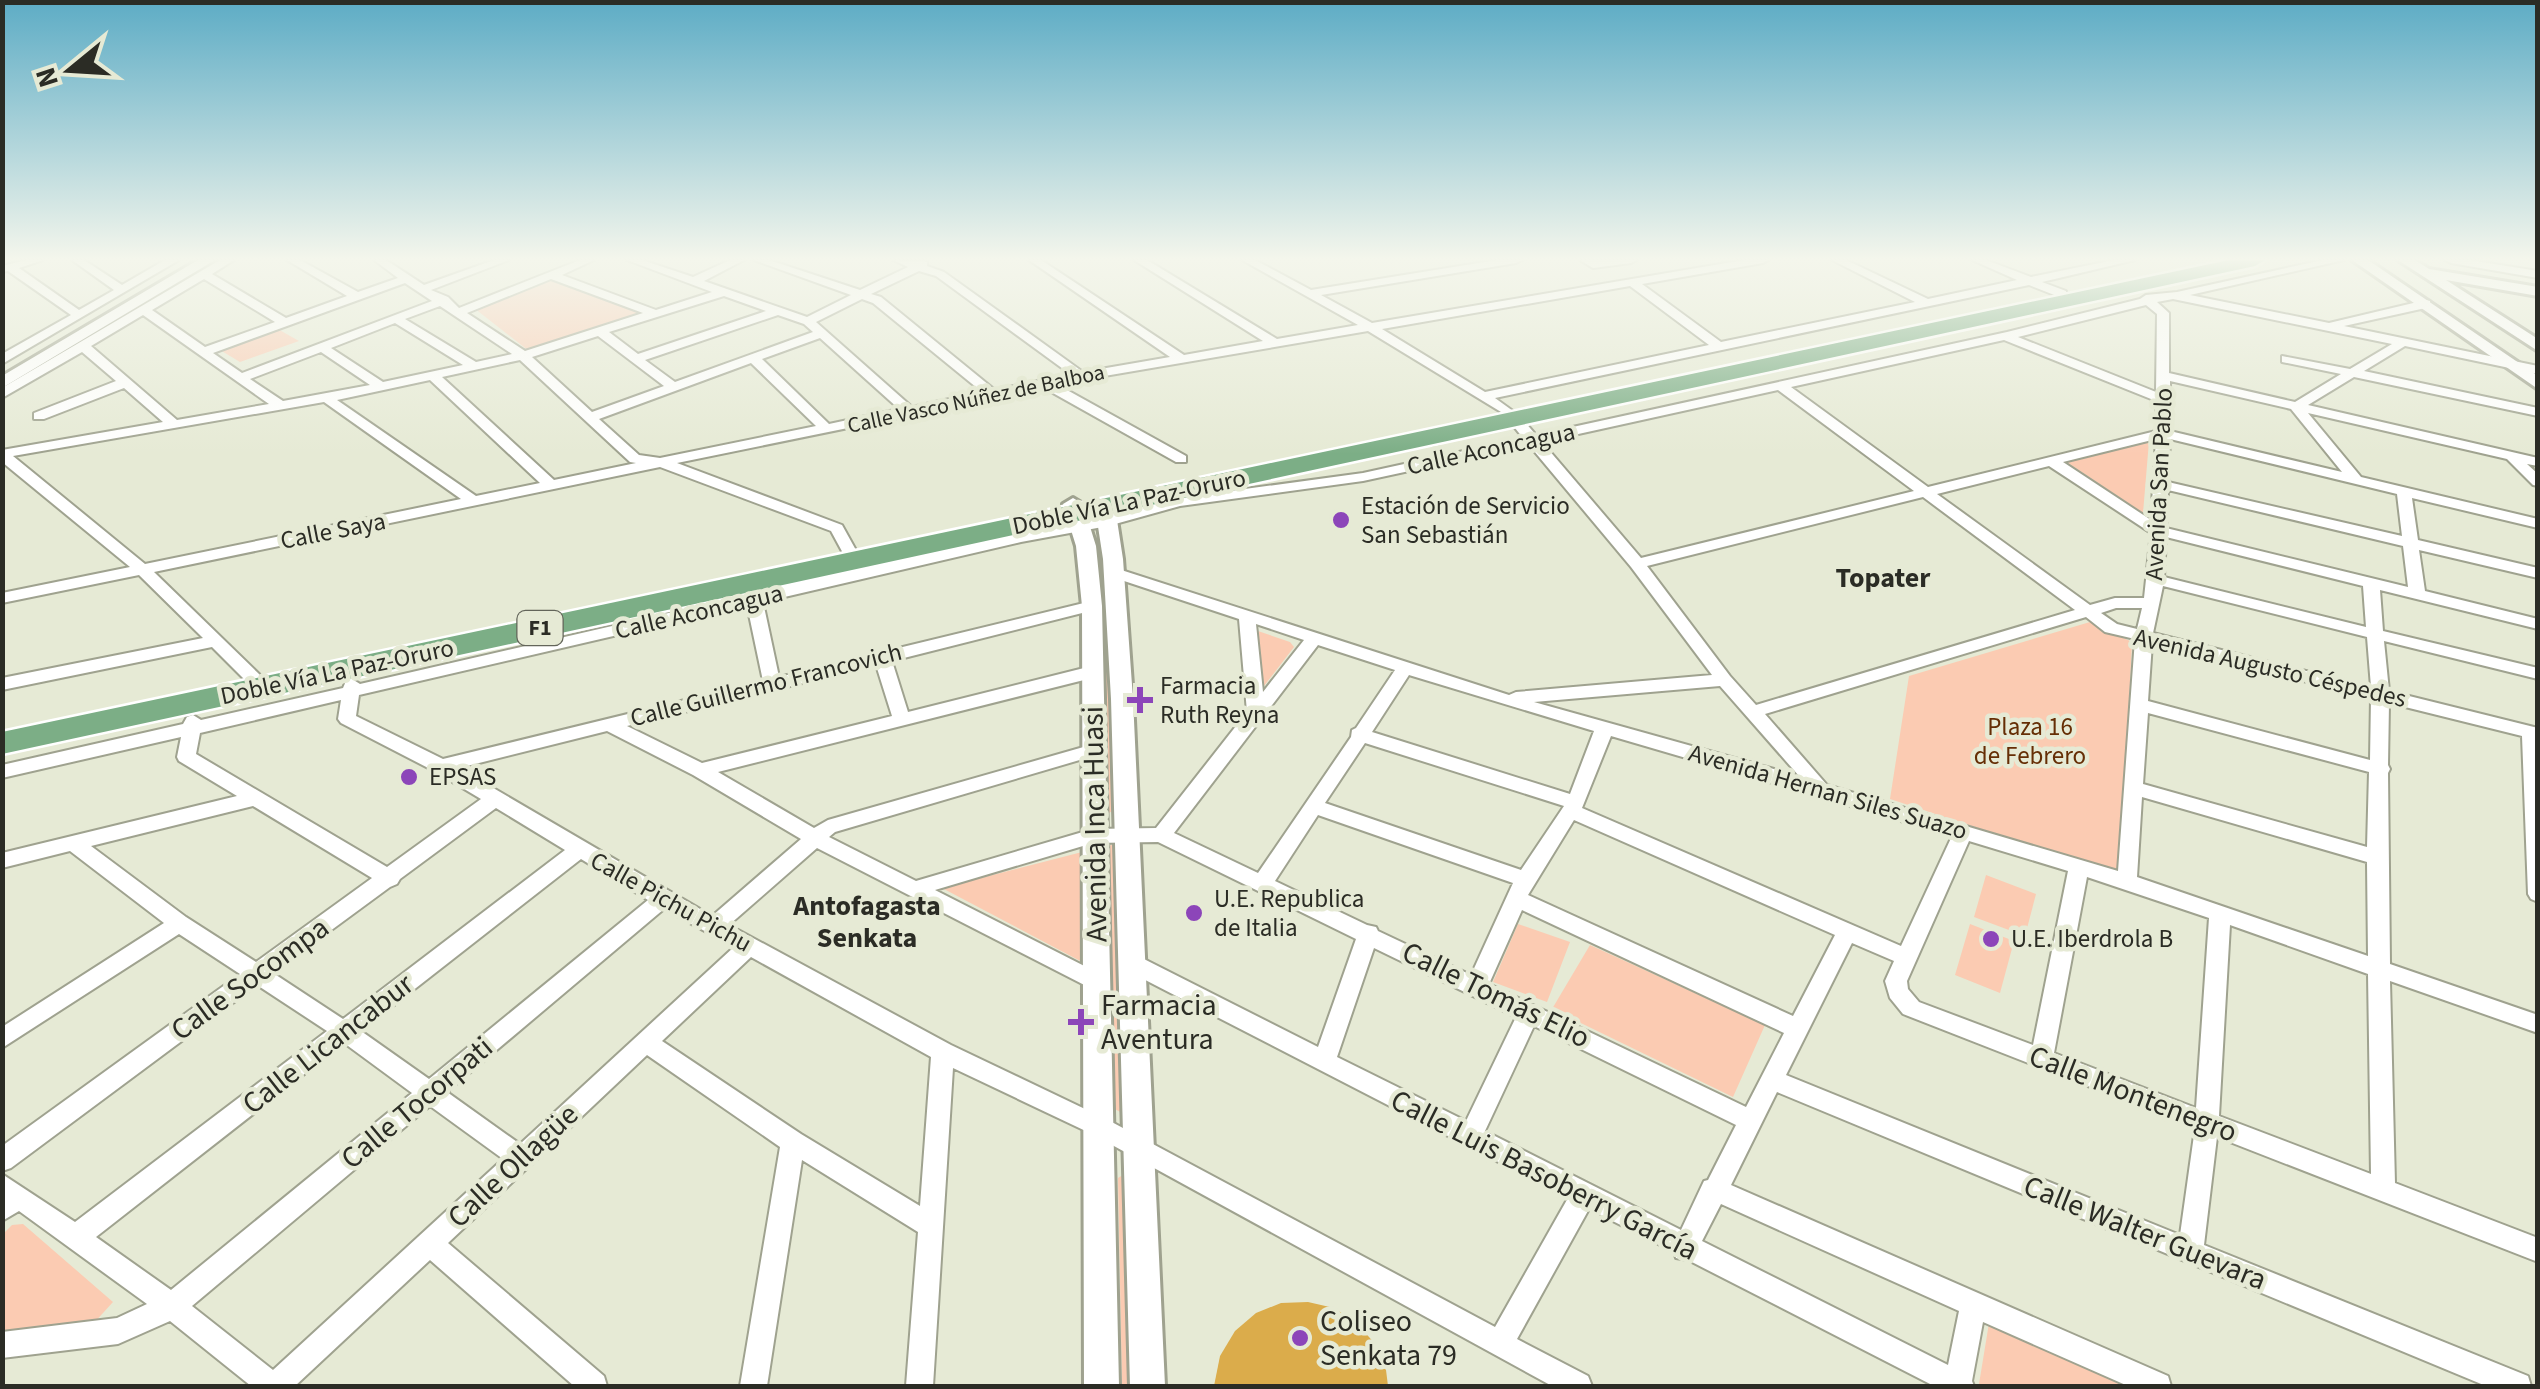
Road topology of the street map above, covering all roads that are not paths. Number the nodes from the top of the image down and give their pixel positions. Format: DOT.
graph roads {
  1 [pos="58,325"];
  2 [pos="83,325"];
  3 [pos="104,325"];
  4 [pos="119,325"];
  5 [pos="166,325"];
  6 [pos="276,325"];
  7 [pos="382,325"];
  8 [pos="406,325"];
  9 [pos="479,325"];
  10 [pos="624,325"];
  11 [pos="735,325"];
  12 [pos="813,325"];
  13 [pos="907,325"];
  14 [pos="1010,325"];
  15 [pos="1131,325"];
  16 [pos="1244,325"];
  17 [pos="1376,325"];
  18 [pos="1691,325"];
  19 [pos="1814,325"];
  20 [pos="1911,325"];
  21 [pos="1932,325"];
  22 [pos="2054,325"];
  23 [pos="2163,325"];
  24 [pos="2322,325"];
  25 [pos="2333,325"];
  26 [pos="2456,325"];
  27 [pos="2505,325"];
  28 [pos="1369,326"];
  29 [pos="2328,326"];
  30 [pos="602,332"];
  31 [pos="823,332"];
  32 [pos="2006,336"];
  33 [pos="2405,341"];
  34 [pos="1274,343"];
  35 [pos="1716,345"];
  36 [pos="83,346"];
  37 [pos="2538,346"];
  38 [pos="322,348"];
  39 [pos="206,351"];
  40 [pos="6,353"];
  41 [pos="523,356"];
  42 [pos="638,358"];
  43 [pos="754,358"];
  44 [pos="1182,359"];
  45 [pos="2287,359"];
  46 [pos="2512,364"];
  47 [pos="473,366"];
  48 [pos="2538,370"];
  49 [pos="2,373"];
  50 [pos="2352,374"];
  51 [pos="433,376"];
  52 [pos="1081,376"];
  53 [pos="2164,376"];
  54 [pos="243,377"];
  55 [pos="2,383"];
  56 [pos="124,383"];
  57 [pos="2538,384"];
  58 [pos="1049,385"];
  59 [pos="1780,385"];
  60 [pos="382,386"];
  61 [pos="673,387"];
  62 [pos="2,394"];
  63 [pos="995,396"];
  64 [pos="326,398"];
  65 [pos="2162,399"];
  66 [pos="282,406"];
  67 [pos="2296,407"];
  68 [pos="1502,408"];
  69 [pos="2538,412"];
  70 [pos="911,413"];
  71 [pos="39,416"];
  72 [pos="588,418"];
  73 [pos="175,425"];
  74 [pos="826,430"];
  75 [pos="2164,434"];
  76 [pos="1534,440"];
  77 [pos="2,454"];
  78 [pos="2513,457"];
  79 [pos="1180,459"];
  80 [pos="2051,460"];
  81 [pos="2538,462"];
  82 [pos="663,463"];
  83 [pos="2356,480"];
  84 [pos="2538,482"];
  85 [pos="2160,484"];
  86 [pos="552,486"];
  87 [pos="1925,492"];
  88 [pos="2404,492"];
  89 [pos="475,502"];
  90 [pos="1089,514"];
  91 [pos="2538,524"];
  92 [pos="2158,531"];
  93 [pos="2413,544"];
  94 [pos="848,552"];
  95 [pos="1637,564"];
  96 [pos="142,569"];
  97 [pos="2538,573"];
  98 [pos="2156,580"];
  99 [pos="2371,583"];
  100 [pos="1103,592"];
  101 [pos="2417,594"];
  102 [pos="2,598"];
  103 [pos="754,599"];
  104 [pos="2150,603"];
  105 [pos="2086,612"];
  106 [pos="1247,615"];
  107 [pos="2538,624"];
  108 [pos="2377,633"];
  109 [pos="2144,637"];
  110 [pos="1314,638"];
  111 [pos="216,641"];
  112 [pos="882,657"];
  113 [pos="1406,667"];
  114 [pos="1092,672"];
  115 [pos="2538,674"];
  116 [pos="253,678"];
  117 [pos="353,680"];
  118 [pos="1724,680"];
  119 [pos="2,684"];
  120 [pos="772,684"];
  121 [pos="2380,692"];
  122 [pos="1502,700"];
  123 [pos="2140,705"];
  124 [pos="1256,712"];
  125 [pos="1752,712"];
  126 [pos="194,715"];
  127 [pos="902,720"];
  128 [pos="608,724"];
  129 [pos="1605,727"];
  130 [pos="2,731"];
  131 [pos="2534,733"];
  132 [pos="1358,734"];
  133 [pos="2,744"];
  134 [pos="1094,750"];
  135 [pos="441,766"];
  136 [pos="2381,769"];
  137 [pos="700,770"];
  138 [pos="2,772"];
  139 [pos="2132,788"];
  140 [pos="1820,789"];
  141 [pos="496,798"];
  142 [pos="253,799"];
  143 [pos="1312,806"];
  144 [pos="1573,807"];
  145 [pos="1963,832"];
  146 [pos="1128,833"];
  147 [pos="1161,835"];
  148 [pos="1093,836"];
  149 [pos="815,838"];
  150 [pos="74,844"];
  151 [pos="579,850"];
  152 [pos="2377,858"];
  153 [pos="2,861"];
  154 [pos="2078,866"];
  155 [pos="390,879"];
  156 [pos="2128,881"];
  157 [pos="1262,884"];
  158 [pos="917,888"];
  159 [pos="1521,888"];
  160 [pos="2538,894"];
  161 [pos="663,899"];
  162 [pos="2220,914"];
  163 [pos="178,922"];
  164 [pos="714,926"];
  165 [pos="1848,931"];
  166 [pos="1369,933"];
  167 [pos="749,946"];
  168 [pos="1905,957"];
  169 [pos="1130,962"];
  170 [pos="2378,968"];
  171 [pos="254,975"];
  172 [pos="1098,983"];
  173 [pos="1477,986"];
  174 [pos="1530,1012"];
  175 [pos="2538,1024"];
  176 [pos="1798,1029"];
  177 [pos="344,1032"];
  178 [pos="2,1039"];
  179 [pos="646,1043"];
  180 [pos="943,1052"];
  181 [pos="2042,1058"];
  182 [pos="1324,1061"];
  183 [pos="1772,1080"];
  184 [pos="429,1093"];
  185 [pos="1751,1121"];
  186 [pos="2208,1123"];
  187 [pos="1100,1127"];
  188 [pos="1470,1137"];
  189 [pos="793,1142"];
  190 [pos="1140,1148"];
  191 [pos="521,1158"];
  192 [pos="2,1160"];
  193 [pos="1713,1189"];
  194 [pos="2383,1191"];
  195 [pos="1583,1196"];
  196 [pos="8,1197"];
  197 [pos="932,1227"];
  198 [pos="76,1237"];
  199 [pos="430,1244"];
  200 [pos="1685,1249"];
  201 [pos="2538,1250"];
  202 [pos="2191,1252"];
  203 [pos="1973,1304"];
  204 [pos="172,1306"];
  205 [pos="1500,1344"];
  206 [pos="2,1346"];
  207 [pos="274,1386"];
  208 [pos="594,1386"];
  209 [pos="753,1386"];
  210 [pos="920,1386"];
  211 [pos="1102,1386"];
  212 [pos="1148,1386"];
  213 [pos="1578,1386"];
  214 [pos="1959,1386"];
  215 [pos="2158,1386"];
  216 [pos="2518,1386"];
  1 -- 40 [label="street"];
  2 -- 49 [label="street"];
  3 -- 55 [label="street"];
  4 -- 36 [label="street"];
  5 -- 39 [label="street"];
  6 -- 39 [label="street"];
  7 -- 38 [label="street"];
  8 -- 47 [label="street"];
  9 -- 41 [label="street"];
  10 -- 30 [label="street"];
  11 -- 42 [label="street"];
  12 -- 31 [label="street"];
  13 -- 63 [label="street"];
  14 -- 52 [label="street"];
  15 -- 44 [label="street"];
  16 -- 34 [label="street"];
  17 -- 28 [label="street, Calle Vasco Núñez de Balboa"];
  18 -- 35 [label="street"];
  19 -- 35 [label="street"];
  20 -- 68 [label="highway, Doble Vía La Paz-Oruro / F1"];
  21 -- 68 [label="highway, Doble Vía La Paz-Oruro / F1"];
  22 -- 32 [label="street, Calle Aconcagua"];
  23 -- 53 [label="street, Avenida San Pablo"];
  24 -- 29 [label="street, Calle Aconcagua"];
  25 -- 29 [label="street"];
  26 -- 46 [label="street"];
  27 -- 37 [label="street"];
  28 -- 34 [label="street, Calle Vasco Núñez de Balboa"];
  28 -- 68 [label="street"];
  29 -- 33 [label="street, Calle Aconcagua"];
  30 -- 41 [label="street"];
  30 -- 42 [label="street"];
  31 -- 43 [label="street"];
  31 -- 70 [label="street"];
  32 -- 59 [label="street, Calle Aconcagua"];
  32 -- 65 [label="street"];
  33 -- 46 [label="street, Calle Aconcagua"];
  33 -- 50 [label="street"];
  34 -- 44 [label="street, Calle Vasco Núñez de Balboa"];
  35 -- 68 [label="street"];
  36 -- 56 [label="street"];
  36 -- 62 [label="street"];
  38 -- 54 [label="street"];
  38 -- 60 [label="street"];
  39 -- 54 [label="street"];
  41 -- 47 [label="street"];
  41 -- 72 [label="street"];
  42 -- 61 [label="street"];
  43 -- 61 [label="street"];
  43 -- 74 [label="street"];
  44 -- 52 [label="street, Calle Vasco Núñez de Balboa"];
  45 -- 50 [label="street"];
  46 -- 48 [label="street, Calle Aconcagua"];
  46 -- 57 [label="street"];
  47 -- 51 [label="street"];
  50 -- 67 [label="street"];
  50 -- 69 [label="street"];
  51 -- 60 [label="street"];
  51 -- 86 [label="street"];
  52 -- 58 [label="street, Calle Vasco Núñez de Balboa"];
  53 -- 65 [label="street, Avenida San Pablo"];
  53 -- 67 [label="street"];
  54 -- 66 [label="street"];
  56 -- 71 [label="street"];
  56 -- 73 [label="street"];
  58 -- 63 [label="street, Calle Vasco Núñez de Balboa"];
  58 -- 79 [label="street"];
  59 -- 76 [label="street, Calle Aconcagua"];
  59 -- 87 [label="street, Avenida Augusto Céspedes"];
  60 -- 64 [label="street"];
  61 -- 72 [label="street"];
  63 -- 70 [label="street, Calle Vasco Núñez de Balboa"];
  64 -- 66 [label="street"];
  64 -- 89 [label="street"];
  65 -- 75 [label="street, Avenida San Pablo"];
  66 -- 73 [label="street"];
  67 -- 78 [label="street"];
  67 -- 83 [label="street"];
  68 -- 76 [label="street"];
  68 -- 90 [label="highway, Doble Vía La Paz-Oruro / F1"];
  70 -- 74 [label="street, Calle Vasco Núñez de Balboa"];
  72 -- 82 [label="street"];
  73 -- 77 [label="street"];
  74 -- 82 [label="street, Calle Vasco Núñez de Balboa"];
  75 -- 80 [label="street"];
  75 -- 83 [label="street"];
  75 -- 85 [label="street, Avenida San Pablo"];
  76 -- 90 [label="street, Calle Aconcagua"];
  76 -- 95 [label="street"];
  77 -- 96 [label="street"];
  78 -- 81 [label="street"];
  78 -- 84 [label="street"];
  80 -- 87 [label="street"];
  80 -- 92 [label="street"];
  82 -- 86 [label="street, Calle Saya"];
  82 -- 94 [label="street"];
  83 -- 88 [label="street"];
  85 -- 92 [label="street, Avenida San Pablo"];
  85 -- 93 [label="street"];
  86 -- 89 [label="street, Calle Saya"];
  87 -- 95 [label="street"];
  87 -- 105 [label="street, Avenida Augusto Céspedes"];
  88 -- 91 [label="street"];
  88 -- 93 [label="street"];
  89 -- 96 [label="street, Calle Saya"];
  90 -- 94 [label="highway, Doble Vía La Paz-Oruro / F1"];
  90 -- 100 [label="street, Avenida Inca Huasi"];
  90 -- 103 [label="street, Calle Aconcagua"];
  90 -- 117 [label="highway, Doble Vía La Paz-Oruro / F1"];
  92 -- 98 [label="street, Avenida San Pablo"];
  92 -- 99 [label="street"];
  93 -- 97 [label="street"];
  93 -- 101 [label="street"];
  94 -- 116 [label="highway, Doble Vía La Paz-Oruro / F1"];
  95 -- 118 [label="street"];
  96 -- 102 [label="street, Calle Saya"];
  96 -- 111 [label="street"];
  98 -- 104 [label="street, Avenida San Pablo"];
  98 -- 108 [label="street"];
  99 -- 101 [label="street"];
  99 -- 108 [label="street"];
  100 -- 106 [label="street, Avenida Hernan Siles Suazo"];
  100 -- 112 [label="street, Calle Guillermo Francovich"];
  100 -- 114 [label="street, Avenida Inca Huasi"];
  100 -- 146 [label="street, Avenida Inca Huasi"];
  101 -- 107 [label="street"];
  103 -- 117 [label="street, Calle Aconcagua"];
  103 -- 120 [label="street"];
  104 -- 105 [label="street"];
  104 -- 109 [label="street, Avenida San Pablo"];
  105 -- 109 [label="street, Avenida Augusto Céspedes"];
  105 -- 125 [label="street"];
  106 -- 110 [label="street, Avenida Hernan Siles Suazo"];
  106 -- 124 [label="street"];
  108 -- 115 [label="street"];
  108 -- 121 [label="street"];
  109 -- 121 [label="street, Avenida Augusto Céspedes"];
  109 -- 123 [label="street, Avenida San Pablo"];
  110 -- 113 [label="street, Avenida Hernan Siles Suazo"];
  110 -- 124 [label="street"];
  111 -- 116 [label="street"];
  111 -- 119 [label="street"];
  112 -- 120 [label="street, Calle Guillermo Francovich"];
  112 -- 127 [label="street"];
  113 -- 122 [label="street, Avenida Hernan Siles Suazo"];
  113 -- 132 [label="street"];
  114 -- 127 [label="street"];
  114 -- 134 [label="street, Avenida Inca Huasi"];
  116 -- 130 [label="highway, Doble Vía La Paz-Oruro / F1"];
  117 -- 126 [label="highway, Doble Vía La Paz-Oruro / F1"];
  117 -- 135 [label="street, Calle Pichu Pichu"];
  118 -- 122 [label="street"];
  118 -- 125 [label="street"];
  120 -- 128 [label="street, Calle Guillermo Francovich"];
  121 -- 131 [label="street, Avenida Augusto Céspedes"];
  121 -- 136 [label="street"];
  122 -- 129 [label="street, Avenida Hernan Siles Suazo"];
  123 -- 136 [label="street"];
  123 -- 139 [label="street, Avenida San Pablo"];
  124 -- 147 [label="street"];
  125 -- 140 [label="street"];
  126 -- 133 [label="highway, Doble Vía La Paz-Oruro / F1"];
  126 -- 138 [label="street"];
  126 -- 142 [label="street"];
  127 -- 137 [label="street"];
  128 -- 135 [label="street, Calle Guillermo Francovich"];
  128 -- 137 [label="street"];
  129 -- 140 [label="street, Avenida Hernan Siles Suazo"];
  129 -- 144 [label="street"];
  131 -- 160 [label="street"];
  132 -- 143 [label="street"];
  132 -- 144 [label="street"];
  134 -- 148 [label="street, Avenida Inca Huasi"];
  134 -- 149 [label="street"];
  135 -- 141 [label="street, Calle Pichu Pichu"];
  136 -- 152 [label="street"];
  137 -- 149 [label="street"];
  139 -- 152 [label="street"];
  139 -- 156 [label="street, Avenida San Pablo"];
  140 -- 145 [label="street, Avenida Hernan Siles Suazo"];
  141 -- 151 [label="street, Calle Pichu Pichu"];
  141 -- 155 [label="street, Calle Socompa"];
  142 -- 150 [label="street"];
  142 -- 155 [label="street"];
  143 -- 157 [label="street"];
  143 -- 159 [label="street"];
  144 -- 159 [label="street"];
  144 -- 165 [label="street"];
  145 -- 154 [label="street, Avenida Hernan Siles Suazo"];
  145 -- 168 [label="street, Calle Montenegro"];
  146 -- 147 [label="street, Calle Tomás Elio"];
  146 -- 148 [label="street, Calle Tomás Elio"];
  146 -- 169 [label="street, Avenida Inca Huasi"];
  147 -- 157 [label="street, Calle Tomás Elio"];
  148 -- 158 [label="street, Calle Tomás Elio"];
  148 -- 172 [label="street, Avenida Inca Huasi"];
  149 -- 158 [label="street"];
  149 -- 164 [label="street"];
  150 -- 153 [label="street"];
  150 -- 163 [label="street"];
  151 -- 161 [label="street, Calle Pichu Pichu"];
  151 -- 177 [label="street, Calle Licancabur"];
  152 -- 170 [label="street"];
  154 -- 156 [label="street, Avenida Hernan Siles Suazo"];
  154 -- 181 [label="street"];
  155 -- 171 [label="street, Calle Socompa"];
  156 -- 162 [label="street, Avenida Hernan Siles Suazo"];
  157 -- 166 [label="street, Calle Tomás Elio"];
  158 -- 172 [label="street"];
  159 -- 173 [label="street"];
  159 -- 176 [label="street"];
  161 -- 164 [label="street, Calle Pichu Pichu"];
  161 -- 184 [label="street, Calle Tocorpati"];
  162 -- 170 [label="street, Avenida Hernan Siles Suazo"];
  162 -- 186 [label="street"];
  163 -- 171 [label="street"];
  163 -- 178 [label="street"];
  164 -- 167 [label="street, Calle Pichu Pichu"];
  165 -- 168 [label="street"];
  165 -- 176 [label="street"];
  166 -- 173 [label="street, Calle Tomás Elio"];
  166 -- 182 [label="street"];
  167 -- 179 [label="street, Calle Ollagüe"];
  167 -- 180 [label="street, Calle Pichu Pichu"];
  168 -- 181 [label="street, Calle Montenegro"];
  169 -- 182 [label="street, Calle Luis Basoberry García"];
  169 -- 190 [label="street, Avenida Inca Huasi"];
  170 -- 175 [label="street, Avenida Hernan Siles Suazo"];
  170 -- 194 [label="street"];
  171 -- 177 [label="street"];
  171 -- 192 [label="street, Calle Socompa"];
  172 -- 187 [label="street, Avenida Inca Huasi"];
  173 -- 174 [label="street, Calle Tomás Elio"];
  174 -- 185 [label="street, Calle Tomás Elio"];
  174 -- 188 [label="street"];
  176 -- 183 [label="street"];
  177 -- 184 [label="street"];
  177 -- 198 [label="street, Calle Licancabur"];
  179 -- 189 [label="street"];
  179 -- 191 [label="street, Calle Ollagüe"];
  180 -- 187 [label="street, Calle Pichu Pichu"];
  180 -- 197 [label="street"];
  181 -- 186 [label="street, Calle Montenegro"];
  182 -- 188 [label="street, Calle Luis Basoberry García"];
  183 -- 185 [label="street"];
  183 -- 202 [label="street, Calle Walter Guevara"];
  184 -- 191 [label="street"];
  184 -- 204 [label="street, Calle Tocorpati"];
  185 -- 193 [label="street"];
  186 -- 194 [label="street, Calle Montenegro"];
  186 -- 202 [label="street"];
  187 -- 190 [label="street, Calle Pichu Pichu"];
  187 -- 211 [label="street, Avenida Inca Huasi"];
  188 -- 195 [label="street, Calle Luis Basoberry García"];
  189 -- 197 [label="street"];
  189 -- 209 [label="street"];
  190 -- 205 [label="street, Calle Pichu Pichu"];
  190 -- 212 [label="street, Avenida Inca Huasi"];
  191 -- 199 [label="street, Calle Ollagüe"];
  193 -- 200 [label="street"];
  193 -- 203 [label="street"];
  194 -- 201 [label="street, Calle Montenegro"];
  195 -- 200 [label="street, Calle Luis Basoberry García"];
  195 -- 205 [label="street"];
  196 -- 198 [label="street"];
  197 -- 210 [label="street"];
  198 -- 204 [label="street"];
  199 -- 207 [label="street, Calle Ollagüe"];
  199 -- 208 [label="street"];
  200 -- 214 [label="street, Calle Luis Basoberry García"];
  202 -- 216 [label="street, Calle Walter Guevara"];
  203 -- 214 [label="street"];
  203 -- 215 [label="street"];
  204 -- 206 [label="street, Calle Tocorpati"];
  204 -- 207 [label="street"];
  205 -- 213 [label="street, Calle Pichu Pichu"];
}
